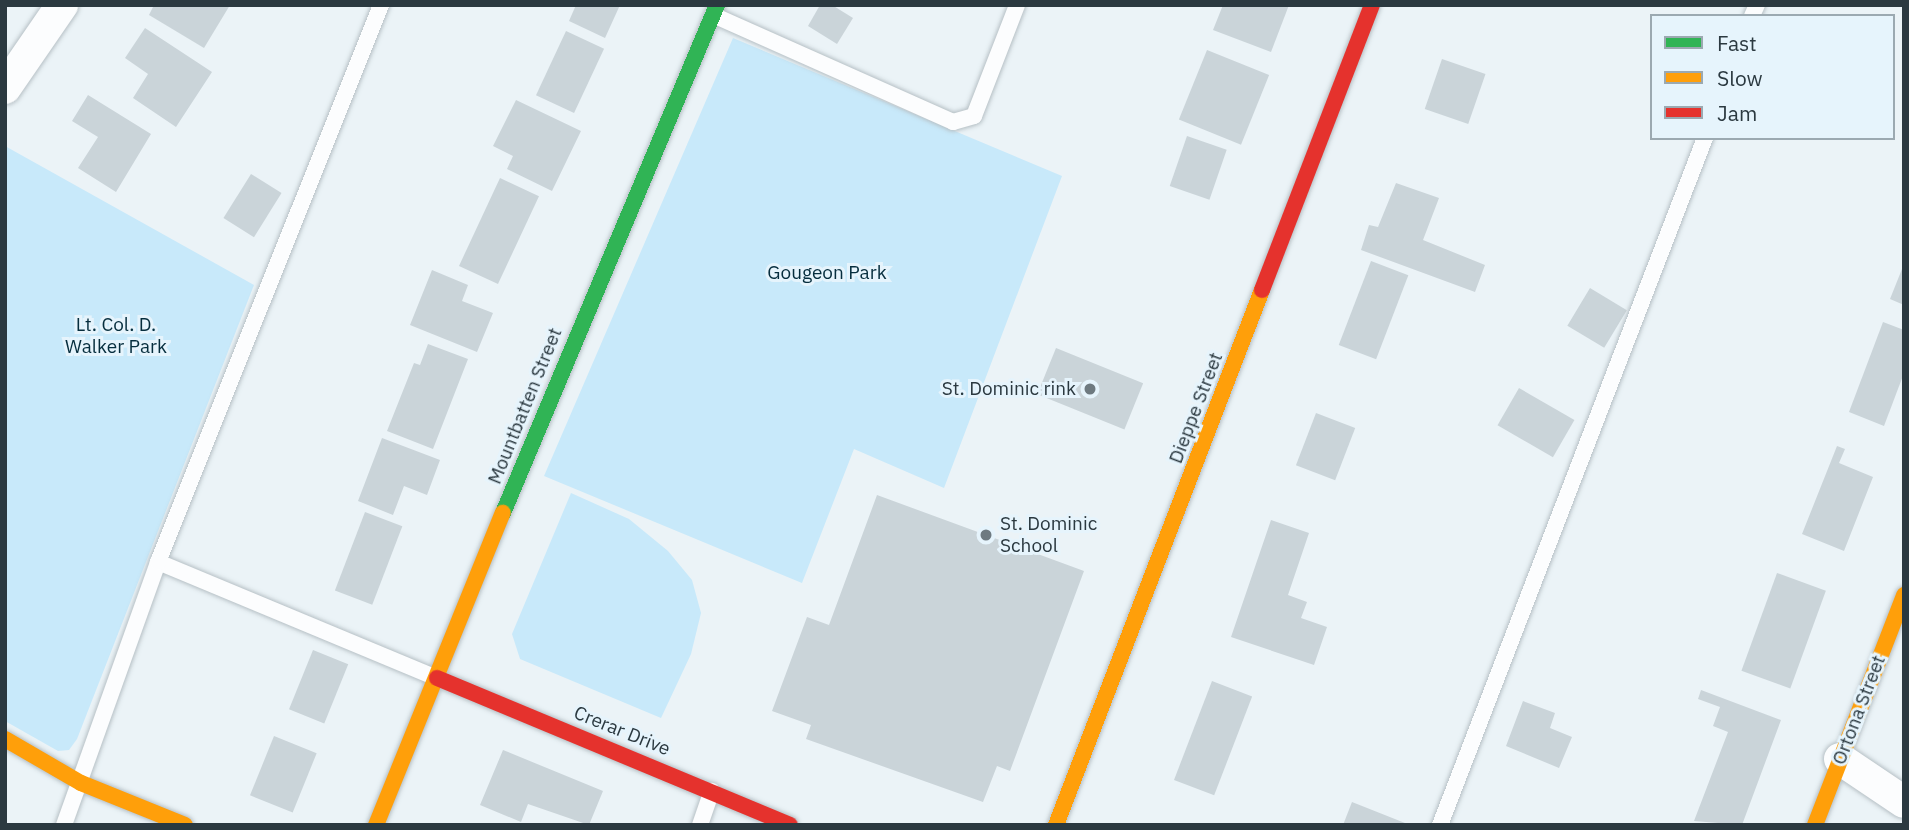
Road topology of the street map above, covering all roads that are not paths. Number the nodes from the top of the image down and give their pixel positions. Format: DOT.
graph roads {
  1 [pos="62,5"];
  2 [pos="381,5"];
  3 [pos="1017,5"];
  4 [pos="1372,5"];
  5 [pos="715,10"];
  6 [pos="5,88"];
  7 [pos="1704,140"];
  8 [pos="158,562"];
  9 [pos="1904,595"];
  10 [pos="437,678"];
  11 [pos="5,740"];
  12 [pos="1840,760"];
  13 [pos="80,783"];
  14 [pos="712,791"];
  15 [pos="1904,802"];
  16 [pos="1904,816"];
  17 [pos="64,825"];
  18 [pos="185,825"];
  19 [pos="376,825"];
  20 [pos="699,825"];
  21 [pos="790,825"];
  22 [pos="1056,825"];
  23 [pos="1440,825"];
  24 [pos="1815,825"];
  25 [pos="1900,825"];
  1 -- 6 [label="street"];
  2 -- 8 [label="lane"];
  3 -- 5 [label="lane"];
  4 -- 22 [label="street, Dieppe Street"];
  5 -- 10 [label="street, Mountbatten Street"];
  7 -- 23 [label="lane"];
  8 -- 10 [label="lane"];
  8 -- 13 [label="lane"];
  9 -- 12 [label="street, Ortona Street"];
  10 -- 14 [label="street, Crerar Drive"];
  10 -- 19 [label="street, Mountbatten Street"];
  11 -- 13 [label="street"];
  12 -- 15 [label="street"];
  12 -- 24 [label="street, Ortona Street"];
  13 -- 17 [label="lane"];
  13 -- 18 [label="street"];
  14 -- 20 [label="lane"];
  14 -- 21 [label="street, Crerar Drive"];
  16 -- 25 [label="street"];
}
